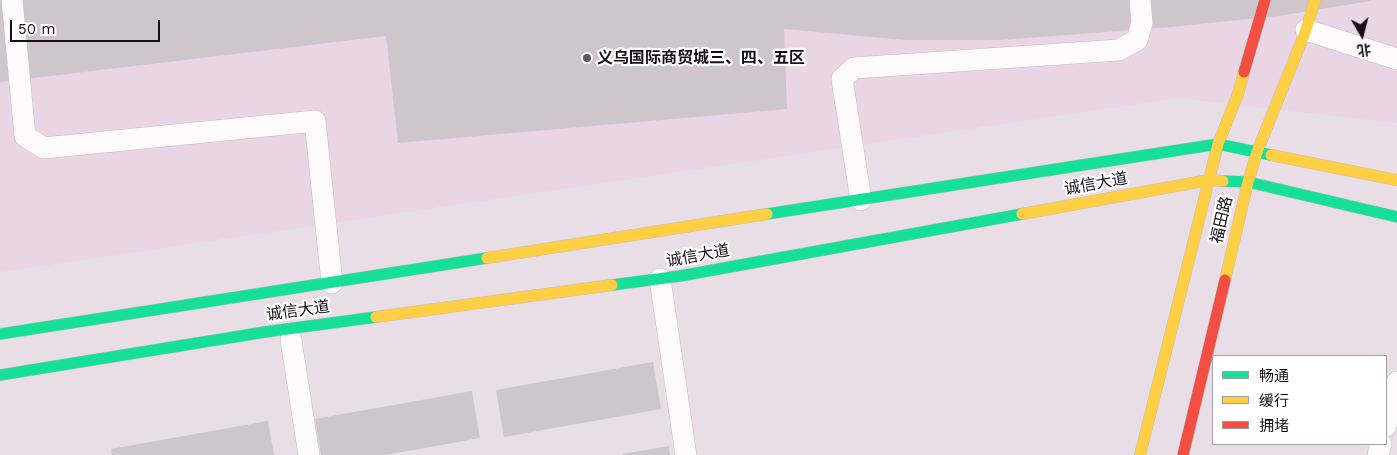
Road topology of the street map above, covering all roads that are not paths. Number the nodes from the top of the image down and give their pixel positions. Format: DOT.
graph roads {
  1 [pos="12,0"];
  2 [pos="1140,0"];
  3 [pos="1265,0"];
  4 [pos="1316,0"];
  5 [pos="1306,30"];
  6 [pos="1397,59"];
  7 [pos="1218,144"];
  8 [pos="1257,152"];
  9 [pos="1209,180"];
  10 [pos="1397,180"];
  11 [pos="1248,182"];
  12 [pos="861,200"];
  13 [pos="1397,217"];
  14 [pos="660,279"];
  15 [pos="332,283"];
  16 [pos="0,334"];
  17 [pos="291,340"];
  18 [pos="0,375"];
  19 [pos="1397,382"];
  20 [pos="1387,422"];
  21 [pos="309,455"];
  22 [pos="686,455"];
  23 [pos="1140,455"];
  24 [pos="1183,455"];
  1 -- 15 [label="street"];
  2 -- 12 [label="street"];
  3 -- 7 [label="main road, 福田路"];
  4 -- 5 [label="main road, 福田路"];
  5 -- 6 [label="street"];
  5 -- 8 [label="main road, 福田路"];
  7 -- 8 [label="main road, 诚信大道"];
  7 -- 9 [label="main road, 福田路"];
  7 -- 12 [label="main road, 诚信大道"];
  8 -- 10 [label="main road, 诚信大道"];
  8 -- 11 [label="main road, 福田路"];
  9 -- 11 [label="main road, 诚信大道"];
  9 -- 14 [label="main road, 诚信大道"];
  9 -- 23 [label="main road, 福田路"];
  11 -- 13 [label="main road, 诚信大道"];
  11 -- 24 [label="main road, 福田路"];
  12 -- 15 [label="main road, 诚信大道"];
  14 -- 18 [label="main road, 诚信大道"];
  14 -- 22 [label="street"];
  15 -- 16 [label="main road, 诚信大道"];
  17 -- 21 [label="street"];
  19 -- 20 [label="street"];
}
